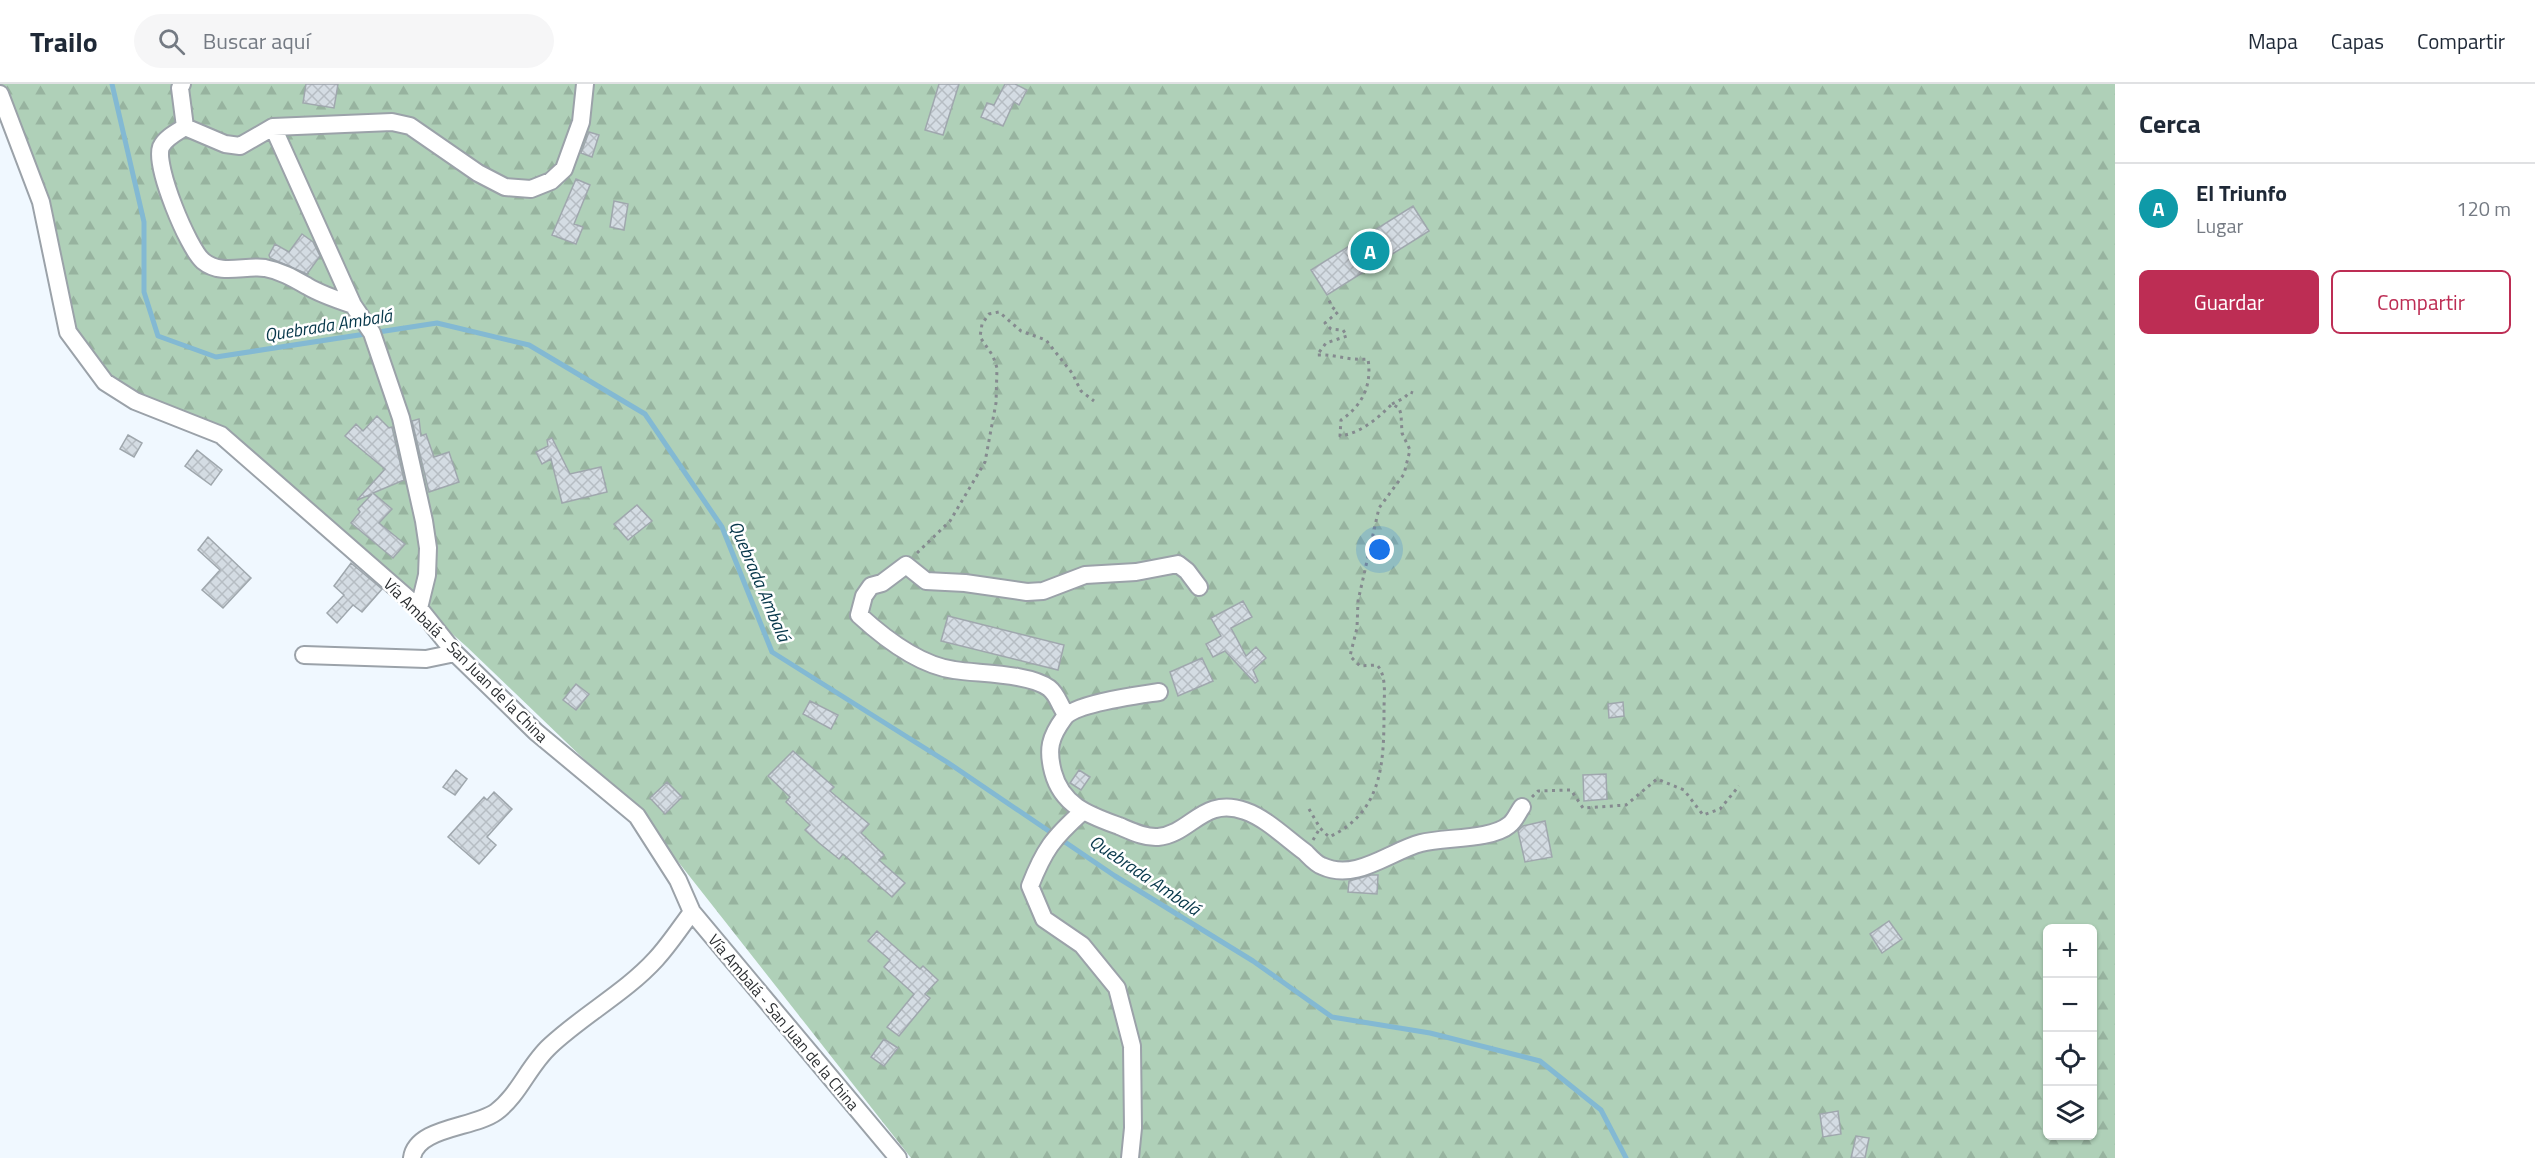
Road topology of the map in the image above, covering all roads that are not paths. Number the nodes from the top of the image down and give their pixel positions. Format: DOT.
graph roads {
  1 [pos="182,84"];
  2 [pos="585,84"];
  3 [pos="0,94"];
  4 [pos="185,127"];
  5 [pos="273,127"];
  6 [pos="353,305"];
  7 [pos="1199,587"];
  8 [pos="419,608"];
  9 [pos="455,652"];
  10 [pos="304,655"];
  11 [pos="1159,692"];
  12 [pos="1066,714"];
  13 [pos="1522,807"];
  14 [pos="1082,812"];
  15 [pos="692,912"];
  16 [pos="412,1158"];
  17 [pos="898,1158"];
  18 [pos="1130,1158"];
  1 -- 4 [label="street"];
  2 -- 5 [label="street"];
  3 -- 8 [label="street, Vía Ambalá - San Juan de la China"];
  4 -- 5 [label="street"];
  4 -- 6 [label="street"];
  5 -- 6 [label="street"];
  6 -- 8 [label="street"];
  7 -- 12 [label="street"];
  8 -- 9 [label="street, Vía Ambalá - San Juan de la China"];
  9 -- 10 [label="street"];
  9 -- 15 [label="street, Vía Ambalá - San Juan de la China"];
  11 -- 12 [label="street"];
  12 -- 14 [label="street"];
  13 -- 14 [label="street"];
  14 -- 18 [label="street"];
  15 -- 16 [label="street"];
  15 -- 17 [label="street, Vía Ambalá - San Juan de la China"];
}
